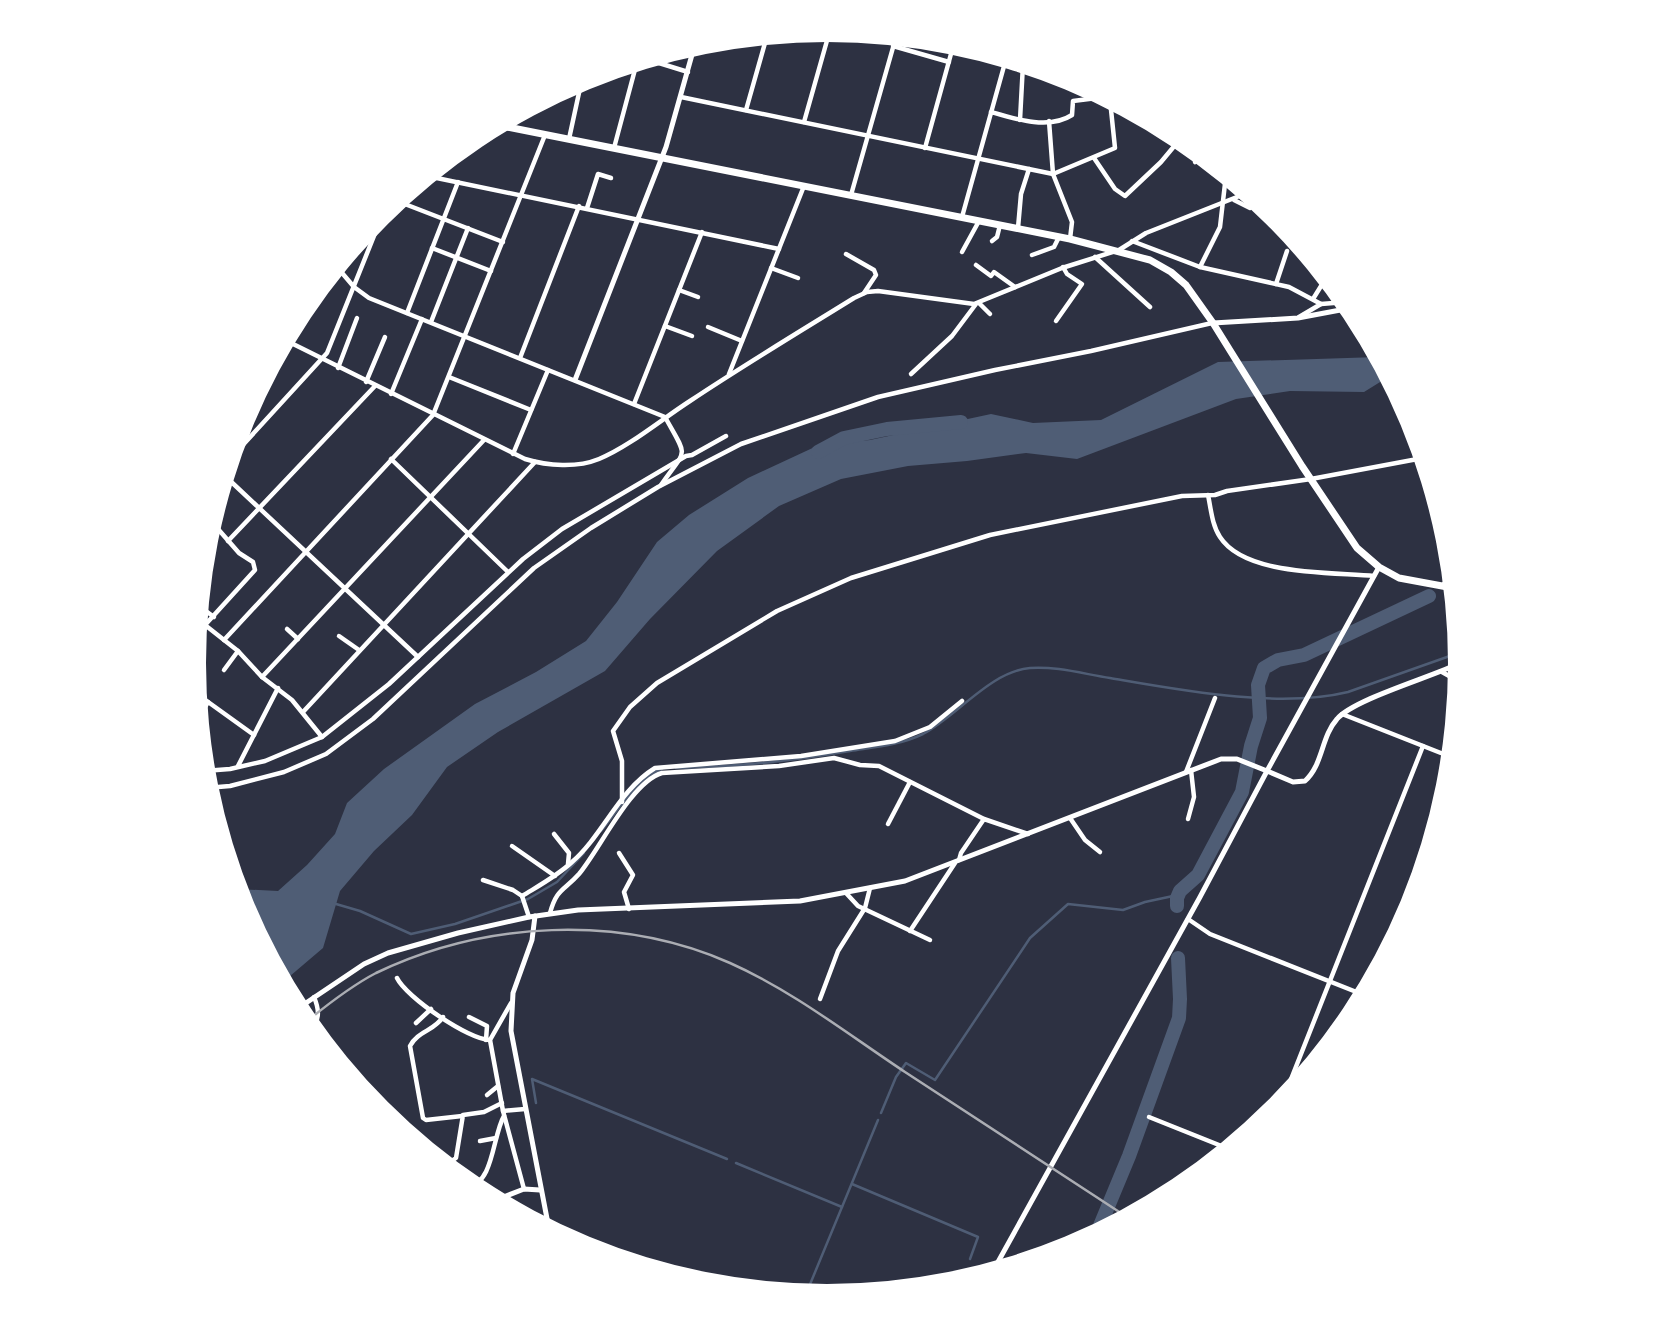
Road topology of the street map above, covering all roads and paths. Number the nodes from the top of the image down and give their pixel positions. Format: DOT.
graph roads {
  1 [pos="827,42"];
  2 [pos="765,45"];
  3 [pos="893,46"];
  4 [pos="951,55"];
  5 [pos="692,57"];
  6 [pos="949,62"];
  7 [pos="662,64"];
  8 [pos="1004,68"];
  9 [pos="688,72"];
  10 [pos="635,73"];
  11 [pos="1022,74"];
  12 [pos="579,94"];
  13 [pos="681,97"];
  14 [pos="1088,100"];
  15 [pos="746,110"];
  16 [pos="1110,110"];
  17 [pos="991,112"];
  18 [pos="1020,120"];
  19 [pos="1049,121"];
  20 [pos="804,122"];
  21 [pos="512,128"];
  22 [pos="545,134"];
  23 [pos="867,136"];
  24 [pos="569,139"];
  25 [pos="614,148"];
  26 [pos="925,148"];
  27 [pos="1173,148"];
  28 [pos="662,158"];
  29 [pos="1094,158"];
  30 [pos="979,159"];
  31 [pos="1029,169"];
  32 [pos="1052,174"];
  33 [pos="439,178"];
  34 [pos="611,178"];
  35 [pos="458,182"];
  36 [pos="804,186"];
  37 [pos="1225,187"];
  38 [pos="522,195"];
  39 [pos="851,195"];
  40 [pos="1237,197"];
  41 [pos="1233,199"];
  42 [pos="1223,204"];
  43 [pos="408,205"];
  44 [pos="579,206"];
  45 [pos="1247,207"];
  46 [pos="587,208"];
  47 [pos="962,217"];
  48 [pos="638,218"];
  49 [pos="443,220"];
  50 [pos="979,220"];
  51 [pos="1000,225"];
  52 [pos="468,228"];
  53 [pos="1018,228"];
  54 [pos="702,232"];
  55 [pos="1059,236"];
  56 [pos="1070,239"];
  57 [pos="373,241"];
  58 [pos="992,241"];
  59 [pos="1132,241"];
  60 [pos="503,242"];
  61 [pos="432,248"];
  62 [pos="779,249"];
  63 [pos="1119,250"];
  64 [pos="1287,251"];
  65 [pos="962,252"];
  66 [pos="846,254"];
  67 [pos="1032,255"];
  68 [pos="456,257"];
  69 [pos="1095,257"];
  70 [pos="976,265"];
  71 [pos="1063,267"];
  72 [pos="1200,267"];
  73 [pos="772,268"];
  74 [pos="491,271"];
  75 [pos="343,274"];
  76 [pos="798,278"];
  77 [pos="1276,284"];
  78 [pos="355,286"];
  79 [pos="1321,286"];
  80 [pos="1015,287"];
  81 [pos="679,290"];
  82 [pos="864,293"];
  83 [pos="698,297"];
  84 [pos="1313,299"];
  85 [pos="977,303"];
  86 [pos="1333,303"];
  87 [pos="1321,304"];
  88 [pos="1150,307"];
  89 [pos="1338,310"];
  90 [pos="407,313"];
  91 [pos="990,314"];
  92 [pos="357,318"];
  93 [pos="1298,318"];
  94 [pos="422,319"];
  95 [pos="1056,321"];
  96 [pos="430,322"];
  97 [pos="1213,323"];
  98 [pos="665,326"];
  99 [pos="708,327"];
  100 [pos="466,336"];
  101 [pos="692,336"];
  102 [pos="385,337"];
  103 [pos="742,341"];
  104 [pos="293,345"];
  105 [pos="520,358"];
  106 [pos="322,360"];
  107 [pos="338,368"];
  108 [pos="548,370"];
  109 [pos="911,374"];
  110 [pos="729,376"];
  111 [pos="449,377"];
  112 [pos="575,380"];
  113 [pos="366,382"];
  114 [pos="375,386"];
  115 [pos="391,394"];
  116 [pos="634,404"];
  117 [pos="531,410"];
  118 [pos="433,415"];
  119 [pos="665,417"];
  120 [pos="726,436"];
  121 [pos="247,440"];
  122 [pos="484,440"];
  123 [pos="513,454"];
  124 [pos="391,460"];
  125 [pos="682,460"];
  126 [pos="1414,460"];
  127 [pos="535,462"];
  128 [pos="1311,479"];
  129 [pos="233,483"];
  130 [pos="661,486"];
  131 [pos="1208,495"];
  132 [pos="430,498"];
  133 [pos="260,509"];
  134 [pos="220,531"];
  135 [pos="468,533"];
  136 [pos="228,541"];
  137 [pos="305,552"];
  138 [pos="1379,568"];
  139 [pos="508,571"];
  140 [pos="1374,576"];
  141 [pos="1443,585"];
  142 [pos="1441,587"];
  143 [pos="344,590"];
  144 [pos="208,613"];
  145 [pos="214,617"];
  146 [pos="207,623"];
  147 [pos="383,624"];
  148 [pos="207,626"];
  149 [pos="287,629"];
  150 [pos="339,636"];
  151 [pos="298,639"];
  152 [pos="224,640"];
  153 [pos="359,650"];
  154 [pos="238,651"];
  155 [pos="418,657"];
  156 [pos="1448,669"];
  157 [pos="225,670"];
  158 [pos="1442,672"];
  159 [pos="1448,675"];
  160 [pos="262,677"];
  161 [pos="278,688"];
  162 [pos="1215,698"];
  163 [pos="962,701"];
  164 [pos="208,702"];
  165 [pos="303,712"];
  166 [pos="1342,714"];
  167 [pos="254,735"];
  168 [pos="322,737"];
  169 [pos="1423,746"];
  170 [pos="1441,753"];
  171 [pos="238,767"];
  172 [pos="215,770"];
  173 [pos="1189,771"];
  174 [pos="1267,771"];
  175 [pos="911,782"];
  176 [pos="219,787"];
  177 [pos="622,802"];
  178 [pos="1070,818"];
  179 [pos="984,819"];
  180 [pos="1188,819"];
  181 [pos="888,824"];
  182 [pos="554,834"];
  183 [pos="1029,834"];
  184 [pos="512,846"];
  185 [pos="1100,852"];
  186 [pos="619,853"];
  187 [pos="957,862"];
  188 [pos="569,865"];
  189 [pos="555,876"];
  190 [pos="484,880"];
  191 [pos="870,888"];
  192 [pos="846,893"];
  193 [pos="522,896"];
  194 [pos="865,908"];
  195 [pos="629,909"];
  196 [pos="550,913"];
  197 [pos="532,916"];
  198 [pos="1188,919"];
  199 [pos="910,931"];
  200 [pos="930,940"];
  201 [pos="397,978"];
  202 [pos="1330,983"];
  203 [pos="1354,991"];
  204 [pos="314,997"];
  205 [pos="820,999"];
  206 [pos="307,1002"];
  207 [pos="511,1003"];
  208 [pos="431,1009"];
  209 [pos="443,1017"];
  210 [pos="469,1017"];
  211 [pos="318,1018"];
  212 [pos="416,1023"];
  213 [pos="488,1040"];
  214 [pos="1294,1072"];
  215 [pos="498,1086"];
  216 [pos="487,1095"];
  217 [pos="502,1102"];
  218 [pos="525,1109"];
  219 [pos="504,1113"];
  220 [pos="462,1116"];
  221 [pos="1149,1117"];
  222 [pos="496,1138"];
  223 [pos="480,1141"];
  224 [pos="1218,1145"];
  225 [pos="454,1159"];
  226 [pos="483,1180"];
  227 [pos="524,1189"];
  228 [pos="540,1190"];
  229 [pos="507,1195"];
  230 [pos="546,1217"];
  231 [pos="999,1259"];
  1 -- 20 [label="street"];
  2 -- 15 [label="street"];
  3 -- 6 [label="street"];
  3 -- 23 [label="street"];
  4 -- 6 [label="street"];
  5 -- 9 [label="street"];
  6 -- 26 [label="street"];
  7 -- 9 [label="street"];
  8 -- 17 [label="street"];
  9 -- 13 [label="street"];
  10 -- 25 [label="street"];
  11 -- 18 [label="street"];
  12 -- 24 [label="street"];
  13 -- 15 [label="street"];
  13 -- 28 [label="street"];
  14 -- 19 [label="street"];
  15 -- 20 [label="street"];
  16 -- 29 [label="street"];
  17 -- 18 [label="street"];
  17 -- 30 [label="street"];
  18 -- 19 [label="street"];
  19 -- 32 [label="street"];
  20 -- 23 [label="street"];
  21 -- 22 [label="highway"];
  22 -- 24 [label="highway"];
  22 -- 38 [label="street"];
  23 -- 26 [label="street"];
  23 -- 39 [label="street"];
  24 -- 25 [label="highway"];
  25 -- 28 [label="highway"];
  26 -- 30 [label="street"];
  27 -- 29 [label="street"];
  28 -- 36 [label="highway"];
  28 -- 48 [label="street"];
  29 -- 32 [label="street"];
  30 -- 31 [label="street"];
  30 -- 47 [label="street"];
  31 -- 32 [label="street"];
  31 -- 53 [label="street"];
  32 -- 56 [label="street"];
  33 -- 35 [label="street"];
  34 -- 46 [label="street"];
  35 -- 38 [label="street"];
  35 -- 49 [label="street"];
  36 -- 39 [label="highway"];
  36 -- 62 [label="street"];
  37 -- 42 [label="street"];
  38 -- 44 [label="street"];
  38 -- 60 [label="street"];
  39 -- 47 [label="highway"];
  40 -- 41 [label="street"];
  41 -- 42 [label="street"];
  41 -- 45 [label="street"];
  42 -- 59 [label="street"];
  42 -- 72 [label="street"];
  43 -- 49 [label="street"];
  44 -- 46 [label="street"];
  44 -- 105 [label="street"];
  46 -- 48 [label="street"];
  47 -- 50 [label="highway"];
  48 -- 54 [label="street"];
  48 -- 112 [label="street"];
  49 -- 52 [label="street"];
  49 -- 61 [label="street"];
  50 -- 51 [label="highway"];
  50 -- 65 [label="street"];
  51 -- 53 [label="highway"];
  51 -- 58 [label="street"];
  52 -- 60 [label="street"];
  52 -- 68 [label="street"];
  53 -- 55 [label="highway"];
  54 -- 62 [label="street"];
  54 -- 81 [label="street"];
  55 -- 56 [label="highway"];
  55 -- 67 [label="street"];
  56 -- 63 [label="highway"];
  57 -- 78 [label="street"];
  59 -- 63 [label="street"];
  59 -- 72 [label="street"];
  60 -- 74 [label="street"];
  61 -- 68 [label="street"];
  61 -- 90 [label="street"];
  62 -- 73 [label="street"];
  63 -- 69 [label="street"];
  63 -- 97 [label="highway"];
  64 -- 77 [label="street"];
  66 -- 82 [label="street"];
  68 -- 74 [label="street"];
  68 -- 96 [label="street"];
  69 -- 71 [label="street"];
  69 -- 88 [label="street"];
  70 -- 80 [label="street"];
  71 -- 80 [label="street"];
  71 -- 95 [label="street"];
  72 -- 77 [label="street"];
  73 -- 76 [label="street"];
  73 -- 103 [label="street"];
  74 -- 100 [label="street"];
  75 -- 78 [label="street"];
  77 -- 84 [label="street"];
  78 -- 90 [label="street"];
  78 -- 106 [label="street"];
  79 -- 84 [label="street"];
  80 -- 85 [label="street"];
  81 -- 83 [label="street"];
  81 -- 98 [label="street"];
  82 -- 85 [label="street"];
  82 -- 110 [label="street"];
  84 -- 87 [label="street"];
  85 -- 91 [label="street"];
  85 -- 109 [label="street"];
  86 -- 87 [label="street"];
  87 -- 93 [label="street"];
  89 -- 93 [label="street"];
  90 -- 94 [label="street"];
  92 -- 107 [label="street"];
  93 -- 97 [label="street"];
  94 -- 96 [label="street"];
  94 -- 115 [label="street"];
  96 -- 100 [label="street"];
  97 -- 128 [label="highway"];
  97 -- 130 [label="street"];
  98 -- 101 [label="street"];
  98 -- 116 [label="street"];
  99 -- 103 [label="street"];
  100 -- 105 [label="street"];
  100 -- 111 [label="street"];
  102 -- 113 [label="street"];
  103 -- 110 [label="street"];
  104 -- 106 [label="street"];
  105 -- 108 [label="street"];
  106 -- 107 [label="street"];
  106 -- 121 [label="street"];
  107 -- 113 [label="street"];
  108 -- 112 [label="street"];
  108 -- 117 [label="street"];
  110 -- 119 [label="street"];
  111 -- 117 [label="street"];
  111 -- 118 [label="street"];
  112 -- 116 [label="street"];
  113 -- 114 [label="street"];
  114 -- 115 [label="street"];
  114 -- 133 [label="street"];
  115 -- 118 [label="street"];
  116 -- 119 [label="street"];
  117 -- 123 [label="street"];
  118 -- 122 [label="street"];
  118 -- 124 [label="street"];
  119 -- 125 [label="street"];
  119 -- 127 [label="street"];
  120 -- 125 [label="street"];
  122 -- 123 [label="street"];
  122 -- 132 [label="street"];
  123 -- 127 [label="street"];
  124 -- 132 [label="street"];
  124 -- 137 [label="street"];
  125 -- 130 [label="street"];
  125 -- 139 [label="street"];
  126 -- 128 [label="street"];
  127 -- 135 [label="street"];
  128 -- 131 [label="street"];
  128 -- 138 [label="highway"];
  129 -- 133 [label="street"];
  130 -- 176 [label="street"];
  131 -- 140 [label="street"];
  131 -- 177 [label="street"];
  132 -- 135 [label="street"];
  132 -- 143 [label="street"];
  133 -- 136 [label="street"];
  133 -- 137 [label="street"];
  134 -- 136 [label="street"];
  135 -- 139 [label="street"];
  135 -- 147 [label="street"];
  136 -- 145 [label="street"];
  137 -- 143 [label="street"];
  137 -- 152 [label="street"];
  138 -- 140 [label="street"];
  138 -- 142 [label="highway"];
  139 -- 155 [label="street"];
  140 -- 174 [label="street"];
  141 -- 142 [label="street"];
  143 -- 147 [label="street"];
  143 -- 151 [label="street"];
  144 -- 145 [label="street"];
  145 -- 146 [label="street"];
  147 -- 153 [label="street"];
  147 -- 155 [label="street"];
  148 -- 152 [label="street"];
  149 -- 151 [label="street"];
  150 -- 153 [label="street"];
  151 -- 160 [label="street"];
  152 -- 154 [label="street"];
  153 -- 165 [label="street"];
  154 -- 157 [label="street"];
  154 -- 160 [label="street"];
  155 -- 168 [label="street"];
  156 -- 158 [label="street"];
  158 -- 159 [label="street"];
  158 -- 166 [label="street"];
  160 -- 161 [label="street"];
  161 -- 165 [label="street"];
  161 -- 167 [label="street"];
  162 -- 173 [label="street"];
  163 -- 177 [label="street"];
  164 -- 167 [label="street"];
  165 -- 168 [label="street"];
  166 -- 169 [label="street"];
  166 -- 174 [label="street"];
  167 -- 171 [label="street"];
  168 -- 171 [label="street"];
  169 -- 170 [label="street"];
  169 -- 202 [label="street"];
  171 -- 172 [label="street"];
  173 -- 174 [label="street"];
  173 -- 178 [label="street"];
  173 -- 180 [label="street"];
  174 -- 198 [label="street"];
  175 -- 179 [label="street"];
  175 -- 181 [label="street"];
  175 -- 196 [label="street"];
  177 -- 188 [label="street"];
  178 -- 183 [label="street"];
  178 -- 185 [label="street"];
  179 -- 183 [label="street"];
  179 -- 187 [label="street"];
  182 -- 188 [label="street"];
  183 -- 187 [label="street"];
  184 -- 189 [label="street"];
  186 -- 195 [label="street"];
  187 -- 191 [label="street"];
  187 -- 199 [label="street"];
  188 -- 189 [label="street"];
  189 -- 193 [label="street"];
  190 -- 193 [label="street"];
  191 -- 192 [label="street"];
  191 -- 194 [label="street"];
  192 -- 194 [label="street"];
  192 -- 195 [label="street"];
  193 -- 197 [label="street"];
  194 -- 199 [label="street"];
  194 -- 205 [label="street"];
  195 -- 196 [label="street"];
  196 -- 197 [label="street"];
  197 -- 204 [label="street"];
  197 -- 207 [label="street"];
  198 -- 202 [label="street"];
  198 -- 231 [label="street"];
  199 -- 200 [label="street"];
  201 -- 208 [label="street"];
  202 -- 203 [label="street"];
  202 -- 214 [label="street"];
  204 -- 206 [label="street"];
  204 -- 211 [label="street"];
  207 -- 213 [label="street"];
  207 -- 218 [label="street"];
  208 -- 209 [label="street"];
  208 -- 212 [label="street"];
  209 -- 213 [label="street"];
  209 -- 220 [label="street"];
  210 -- 213 [label="street"];
  213 -- 215 [label="street"];
  215 -- 216 [label="street"];
  215 -- 217 [label="street"];
  217 -- 219 [label="street"];
  217 -- 220 [label="street"];
  218 -- 219 [label="street"];
  218 -- 228 [label="street"];
  219 -- 222 [label="street"];
  219 -- 227 [label="street"];
  220 -- 225 [label="street"];
  221 -- 224 [label="street"];
  222 -- 223 [label="street"];
  222 -- 226 [label="street"];
  227 -- 228 [label="street"];
  227 -- 229 [label="street"];
  228 -- 230 [label="street"];
}
